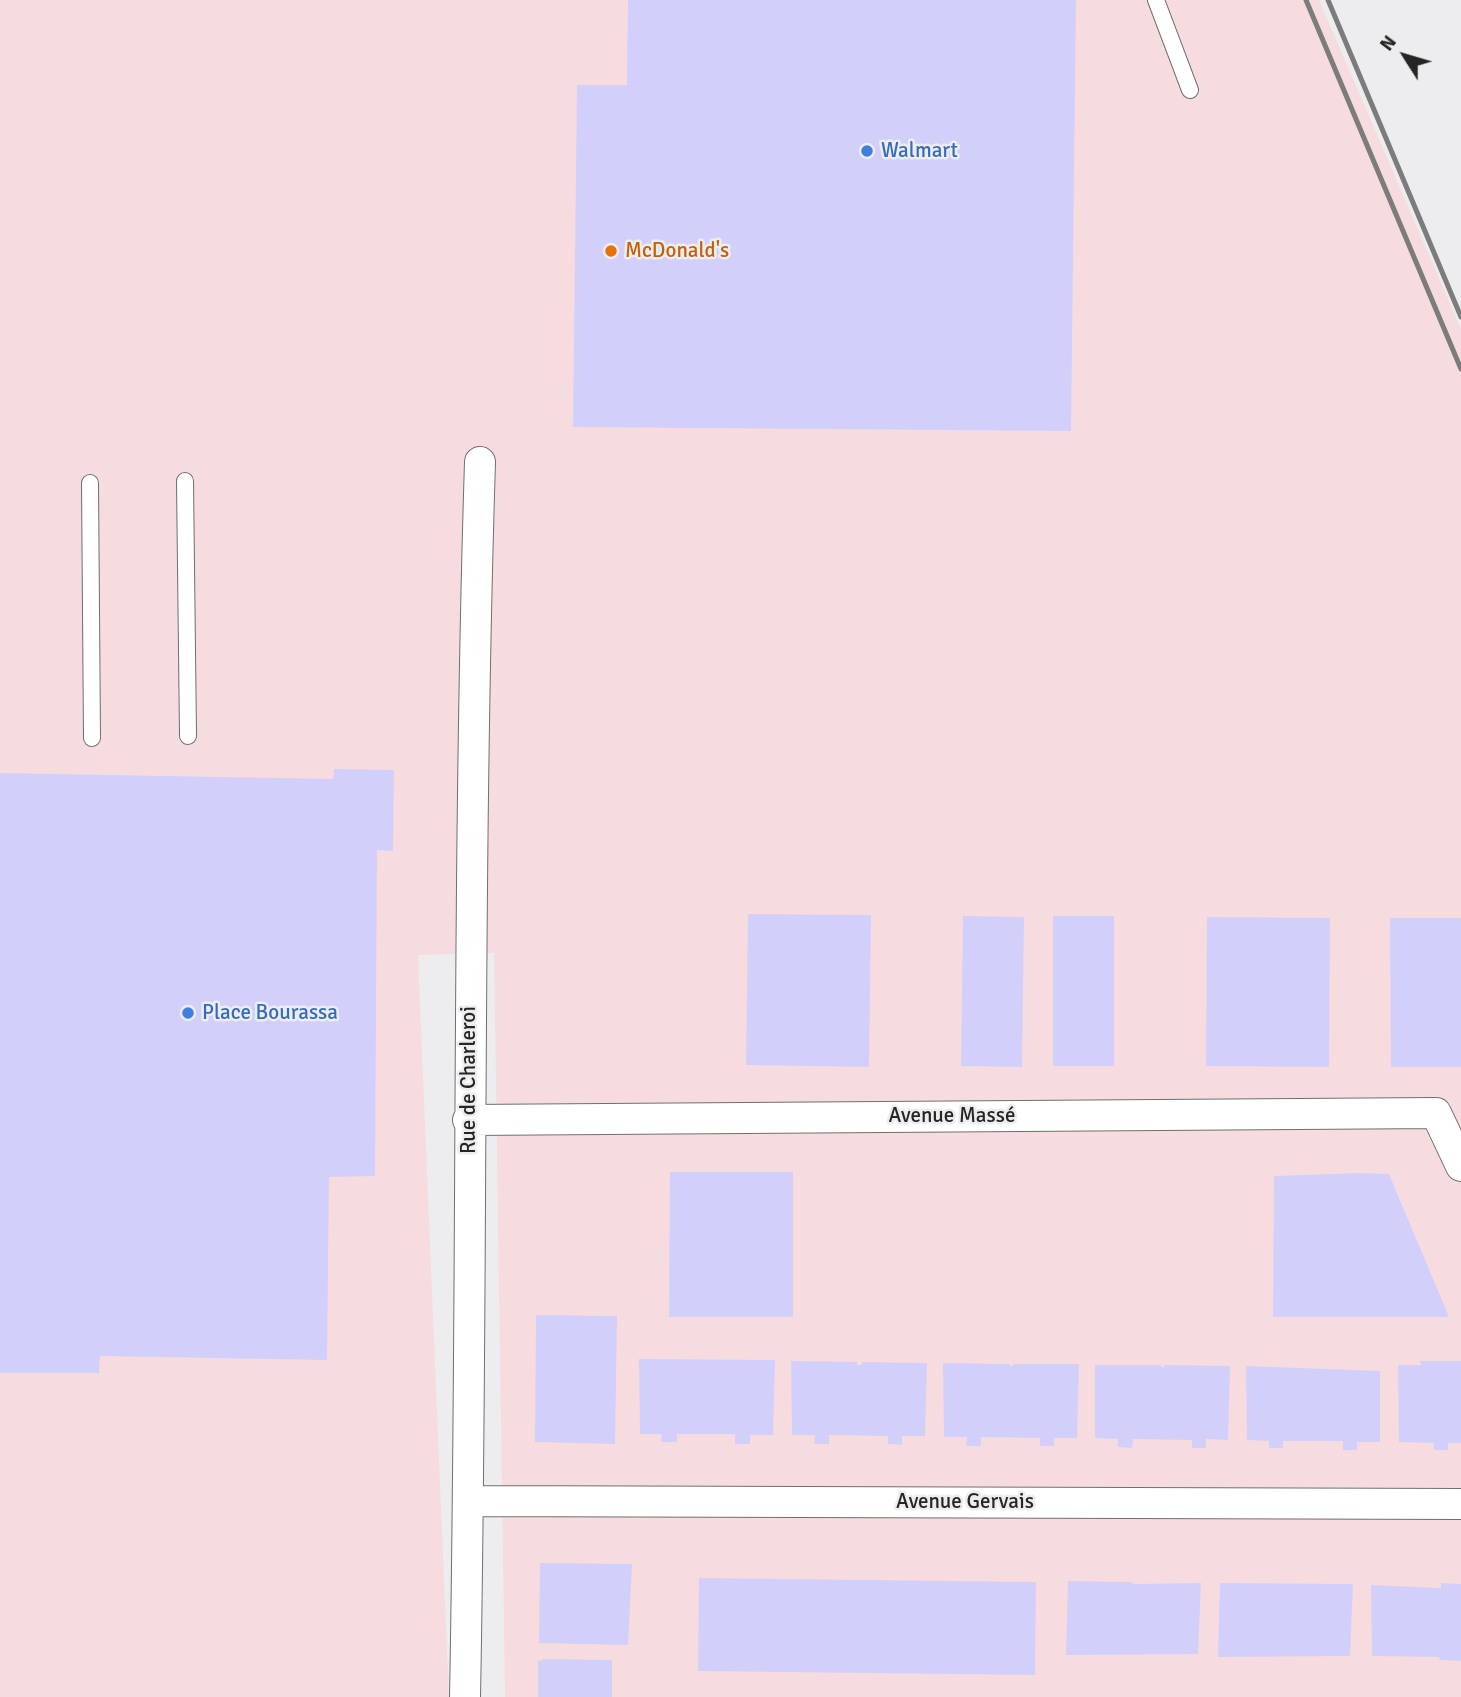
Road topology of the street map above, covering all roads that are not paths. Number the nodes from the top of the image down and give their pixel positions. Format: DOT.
graph roads {
  1 [pos="1156,0"];
  2 [pos="1190,90"];
  3 [pos="480,462"];
  4 [pos="185,481"];
  5 [pos="90,483"];
  6 [pos="188,736"];
  7 [pos="92,738"];
  8 [pos="468,1120"];
  9 [pos="1461,1166"];
  10 [pos="469,1501"];
  11 [pos="1461,1504"];
  12 [pos="465,1697"];
  1 -- 2 [label="lane"];
  3 -- 8 [label="street, Rue de Charleroi"];
  4 -- 6 [label="lane"];
  5 -- 7 [label="lane"];
  8 -- 9 [label="street, Avenue Massé"];
  8 -- 10 [label="street, Rue de Charleroi"];
  10 -- 11 [label="street, Avenue Gervais"];
  10 -- 12 [label="street, Rue de Charleroi"];
}
